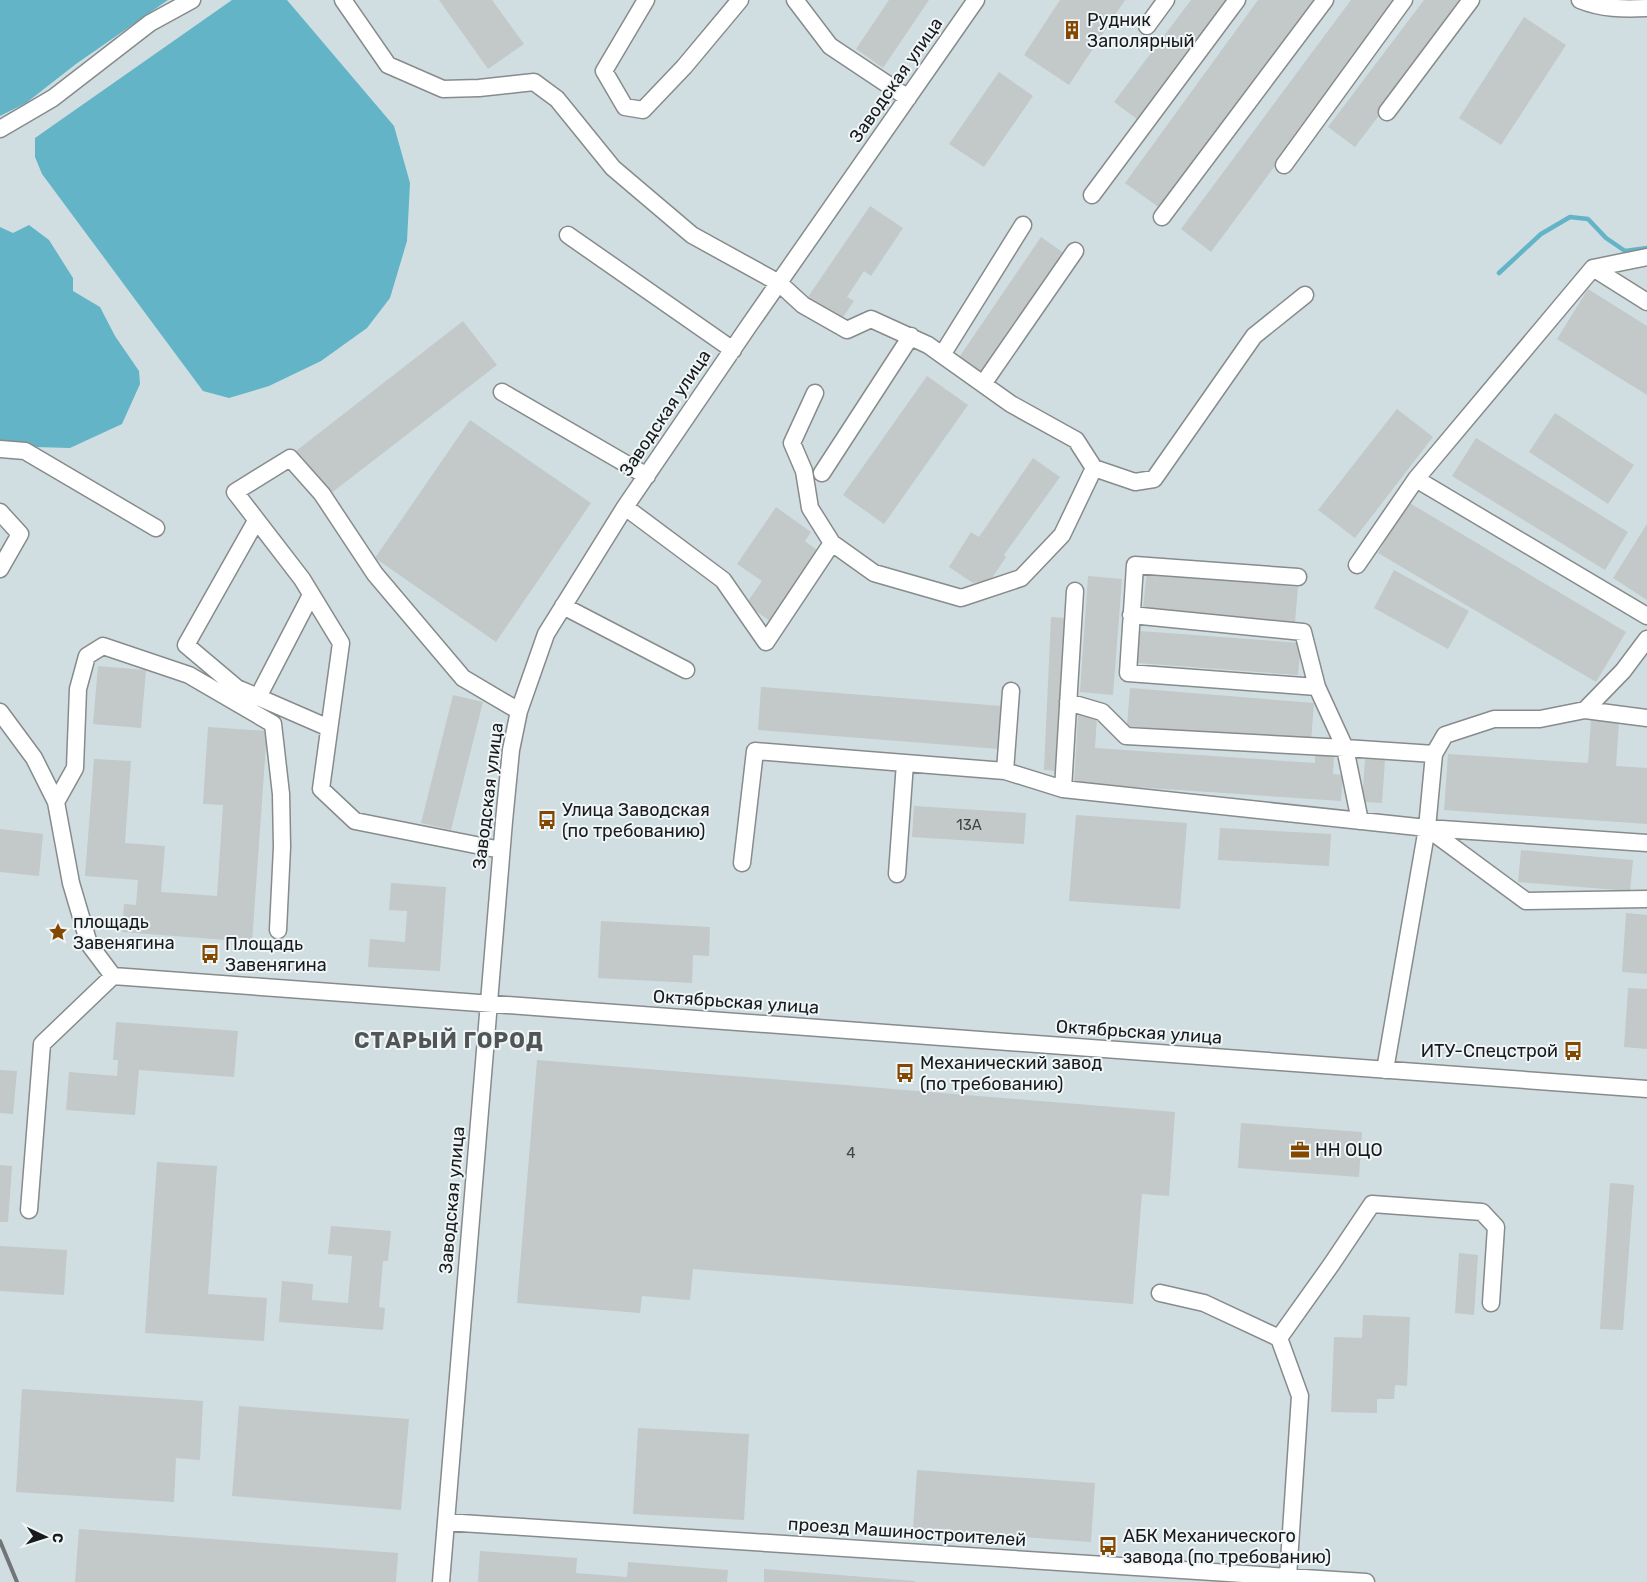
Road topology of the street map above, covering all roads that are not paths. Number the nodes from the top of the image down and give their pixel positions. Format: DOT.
graph roads {
  1 [pos="192,0"];
  2 [pos="343,0"];
  3 [pos="646,0"];
  4 [pos="740,0"];
  5 [pos="795,0"];
  6 [pos="976,0"];
  7 [pos="1166,0"];
  8 [pos="1236,0"];
  9 [pos="1325,0"];
  10 [pos="1404,0"];
  11 [pos="1471,0"];
  12 [pos="1580,0"];
  13 [pos="1647,8"];
  14 [pos="1147,26"];
  15 [pos="908,98"];
  16 [pos="1387,112"];
  17 [pos="0,129"];
  18 [pos="1284,164"];
  19 [pos="1092,195"];
  20 [pos="1162,216"];
  21 [pos="1023,225"];
  22 [pos="568,235"];
  23 [pos="1075,251"];
  24 [pos="1647,257"];
  25 [pos="1593,268"];
  26 [pos="779,283"];
  27 [pos="1305,295"];
  28 [pos="1647,302"];
  29 [pos="911,336"];
  30 [pos="733,350"];
  31 [pos="942,355"];
  32 [pos="983,384"];
  33 [pos="502,392"];
  34 [pos="815,393"];
  35 [pos="0,449"];
  36 [pos="1094,468"];
  37 [pos="822,473"];
  38 [pos="647,476"];
  39 [pos="1416,479"];
  40 [pos="625,507"];
  41 [pos="0,512"];
  42 [pos="256,521"];
  43 [pos="156,528"];
  44 [pos="832,543"];
  45 [pos="1357,565"];
  46 [pos="0,569"];
  47 [pos="1298,577"];
  48 [pos="1075,591"];
  49 [pos="311,595"];
  50 [pos="563,606"];
  51 [pos="1131,615"];
  52 [pos="1647,616"];
  53 [pos="1647,639"];
  54 [pos="686,670"];
  55 [pos="1317,688"];
  56 [pos="1011,691"];
  57 [pos="258,697"];
  58 [pos="1068,702"];
  59 [pos="1585,710"];
  60 [pos="518,711"];
  61 [pos="0,712"];
  62 [pos="1647,718"];
  63 [pos="329,728"];
  64 [pos="1345,748"];
  65 [pos="1434,754"];
  66 [pos="905,763"];
  67 [pos="1005,771"];
  68 [pos="1063,789"];
  69 [pos="56,802"];
  70 [pos="1360,821"];
  71 [pos="1426,828"];
  72 [pos="1647,843"];
  73 [pos="501,850"];
  74 [pos="742,863"];
  75 [pos="898,874"];
  76 [pos="1647,899"];
  77 [pos="278,930"];
  78 [pos="113,976"];
  79 [pos="488,1003"];
  80 [pos="1385,1070"];
  81 [pos="1647,1089"];
  82 [pos="29,1210"];
  83 [pos="1160,1294"];
  84 [pos="1490,1304"];
  85 [pos="1279,1338"];
  86 [pos="446,1522"];
  87 [pos="1288,1577"];
  88 [pos="1336,1581"];
  89 [pos="441,1582"];
  90 [pos="1366,1582"];
  1 -- 17 [label="street"];
  2 -- 26 [label="street"];
  3 -- 4 [label="street"];
  5 -- 15 [label="street"];
  6 -- 15 [label="street, Заводская улица"];
  7 -- 14 [label="street"];
  8 -- 19 [label="street"];
  9 -- 20 [label="street"];
  10 -- 18 [label="street"];
  11 -- 16 [label="street"];
  12 -- 13 [label="street"];
  15 -- 26 [label="street, Заводская улица"];
  21 -- 31 [label="street"];
  22 -- 30 [label="street"];
  23 -- 32 [label="street"];
  24 -- 25 [label="street"];
  25 -- 28 [label="street"];
  25 -- 39 [label="street"];
  26 -- 29 [label="street"];
  26 -- 30 [label="street, Заводская улица"];
  27 -- 36 [label="street"];
  29 -- 31 [label="street"];
  29 -- 37 [label="street"];
  30 -- 38 [label="street, Заводская улица"];
  31 -- 32 [label="street"];
  32 -- 36 [label="street"];
  33 -- 38 [label="street"];
  34 -- 44 [label="street"];
  35 -- 43 [label="street"];
  36 -- 44 [label="street"];
  38 -- 40 [label="street, Заводская улица"];
  39 -- 45 [label="street"];
  39 -- 52 [label="street"];
  40 -- 44 [label="street"];
  40 -- 50 [label="street, Заводская улица"];
  41 -- 46 [label="street"];
  42 -- 49 [label="street"];
  42 -- 57 [label="street"];
  42 -- 60 [label="street"];
  47 -- 51 [label="street"];
  48 -- 58 [label="street"];
  49 -- 57 [label="street"];
  49 -- 63 [label="street"];
  50 -- 54 [label="street"];
  50 -- 60 [label="street, Заводская улица"];
  51 -- 55 [label="street"];
  51 -- 55 [label="street"];
  53 -- 59 [label="street"];
  55 -- 64 [label="street"];
  56 -- 67 [label="street"];
  57 -- 63 [label="street"];
  58 -- 64 [label="street"];
  58 -- 68 [label="street"];
  59 -- 62 [label="street"];
  59 -- 65 [label="street"];
  60 -- 73 [label="street, Заводская улица"];
  61 -- 69 [label="street"];
  63 -- 73 [label="street"];
  64 -- 65 [label="street"];
  64 -- 70 [label="street"];
  65 -- 71 [label="street"];
  66 -- 67 [label="street"];
  66 -- 74 [label="street"];
  66 -- 75 [label="street"];
  67 -- 68 [label="street"];
  68 -- 70 [label="street"];
  69 -- 77 [label="street"];
  69 -- 78 [label="street"];
  70 -- 71 [label="street"];
  71 -- 72 [label="street"];
  71 -- 76 [label="street"];
  71 -- 80 [label="street"];
  73 -- 79 [label="street, Заводская улица"];
  78 -- 79 [label="street, Октябрьская улица"];
  78 -- 82 [label="street"];
  79 -- 80 [label="street, Октябрьская улица"];
  79 -- 86 [label="street, Заводская улица"];
  80 -- 81 [label="street, Октябрьская улица"];
  83 -- 85 [label="street"];
  84 -- 85 [label="street"];
  85 -- 87 [label="street"];
  86 -- 87 [label="street, проезд Машиностроителей"];
  86 -- 89 [label="street, Заводская улица"];
  87 -- 88 [label="street, проезд Машиностроителей"];
  88 -- 90 [label="street, проезд Машиностроителей"];
}
